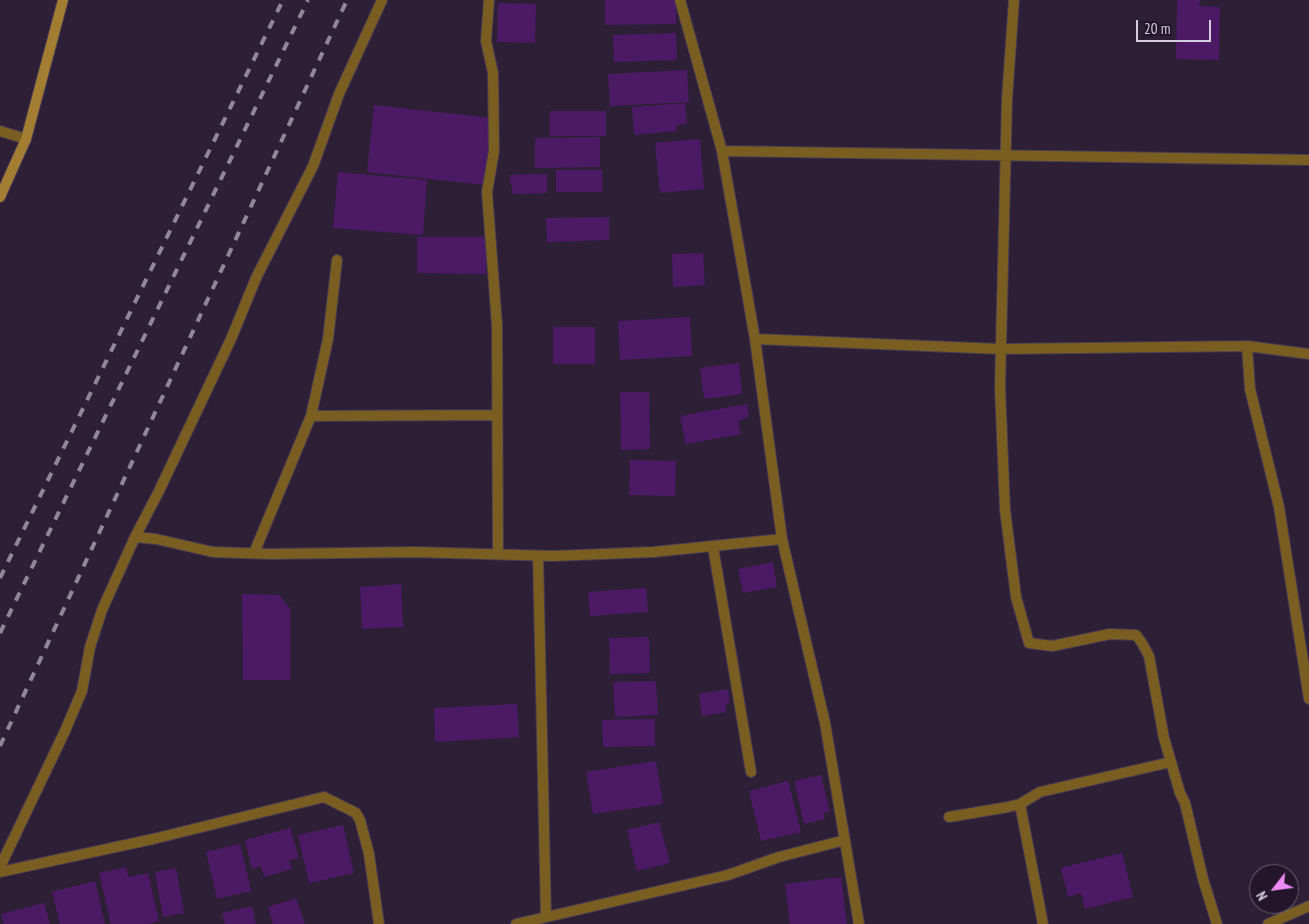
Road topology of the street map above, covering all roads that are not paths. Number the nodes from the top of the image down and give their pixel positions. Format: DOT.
graph roads {
  1 [pos="63,0"];
  2 [pos="382,0"];
  3 [pos="489,0"];
  4 [pos="680,0"];
  5 [pos="1014,0"];
  6 [pos="0,131"];
  7 [pos="26,139"];
  8 [pos="722,151"];
  9 [pos="1006,155"];
  10 [pos="1309,160"];
  11 [pos="0,197"];
  12 [pos="337,260"];
  13 [pos="755,340"];
  14 [pos="1247,346"];
  15 [pos="1001,349"];
  16 [pos="1309,354"];
  17 [pos="497,415"];
  18 [pos="311,416"];
  19 [pos="135,536"];
  20 [pos="782,539"];
  21 [pos="713,547"];
  22 [pos="254,553"];
  23 [pos="498,554"];
  24 [pos="538,556"];
  25 [pos="1309,698"];
  26 [pos="1171,762"];
  27 [pos="751,772"];
  28 [pos="1020,804"];
  29 [pos="949,817"];
  30 [pos="846,840"];
  31 [pos="0,867"];
  32 [pos="0,872"];
  33 [pos="1309,906"];
  34 [pos="546,917"];
  35 [pos="532,922"];
  36 [pos="379,924"];
  37 [pos="516,924"];
  38 [pos="859,924"];
  39 [pos="1043,924"];
  40 [pos="1217,924"];
  41 [pos="1268,924"];
  1 -- 7 [label="street"];
  2 -- 19 [label="street"];
  3 -- 17 [label="street"];
  4 -- 8 [label="street"];
  5 -- 9 [label="street"];
  6 -- 7 [label="street"];
  7 -- 11 [label="street"];
  8 -- 9 [label="street"];
  8 -- 13 [label="street"];
  9 -- 10 [label="street"];
  9 -- 15 [label="street"];
  12 -- 18 [label="street"];
  13 -- 15 [label="street"];
  13 -- 20 [label="street"];
  14 -- 15 [label="street"];
  14 -- 16 [label="street"];
  14 -- 25 [label="street"];
  15 -- 26 [label="street"];
  17 -- 18 [label="street"];
  17 -- 23 [label="street"];
  18 -- 22 [label="street"];
  19 -- 22 [label="street"];
  19 -- 31 [label="street"];
  20 -- 21 [label="street"];
  20 -- 30 [label="street"];
  21 -- 24 [label="street"];
  21 -- 27 [label="street"];
  22 -- 23 [label="street"];
  23 -- 24 [label="street"];
  24 -- 34 [label="street"];
  26 -- 28 [label="street"];
  26 -- 40 [label="street"];
  28 -- 29 [label="street"];
  28 -- 39 [label="street"];
  30 -- 34 [label="street"];
  30 -- 38 [label="street"];
  32 -- 36 [label="street"];
  33 -- 41 [label="street"];
  34 -- 35 [label="street"];
  35 -- 37 [label="street"];
}
